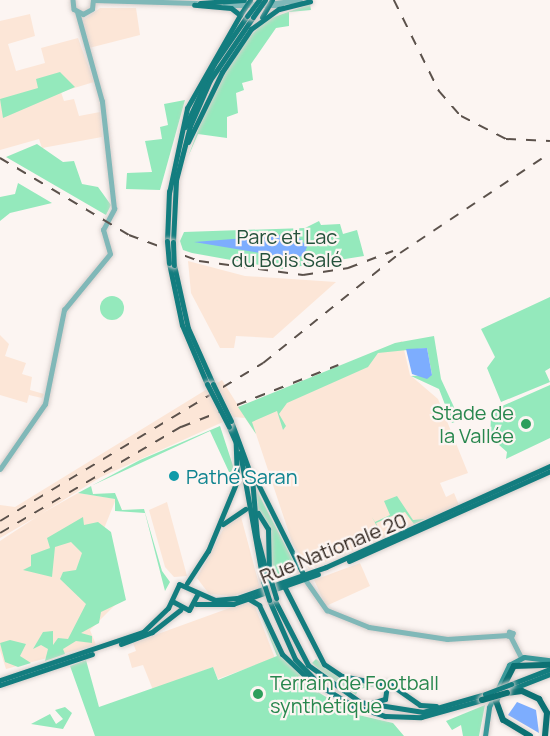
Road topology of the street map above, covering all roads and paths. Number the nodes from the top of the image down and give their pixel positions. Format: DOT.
graph roads {
  1 [pos="73,0"];
  2 [pos="94,0"];
  3 [pos="259,0"];
  4 [pos="300,0"];
  5 [pos="312,0"];
  6 [pos="105,2"];
  7 [pos="247,3"];
  8 [pos="268,3"];
  9 [pos="197,4"];
  10 [pos="93,7"];
  11 [pos="77,12"];
  12 [pos="83,14"];
  13 [pos="247,16"];
  14 [pos="262,19"];
  15 [pos="78,26"];
  16 [pos="179,166"];
  17 [pos="171,204"];
  18 [pos="172,264"];
  19 [pos="210,384"];
  20 [pos="244,465"];
  21 [pos="550,468"];
  22 [pos="0,469"];
  23 [pos="251,478"];
  24 [pos="245,509"];
  25 [pos="258,513"];
  26 [pos="208,552"];
  27 [pos="304,576"];
  28 [pos="267,580"];
  29 [pos="187,584"];
  30 [pos="284,586"];
  31 [pos="198,593"];
  32 [pos="273,599"];
  33 [pos="172,601"];
  34 [pos="242,601"];
  35 [pos="196,604"];
  36 [pos="180,610"];
  37 [pos="521,657"];
  38 [pos="550,660"];
  39 [pos="550,667"];
  40 [pos="550,674"];
  41 [pos="359,679"];
  42 [pos="0,682"];
  43 [pos="509,689"];
  44 [pos="331,694"];
  45 [pos="346,694"];
  46 [pos="484,697"];
  47 [pos="448,706"];
  48 [pos="485,736"];
  49 [pos="530,736"];
  50 [pos="545,736"];
  1 -- 11 [label="street"];
  2 -- 6 [label="street"];
  2 -- 10 [label="street"];
  3 -- 13 [label="main road, bridge"];
  4 -- 8 [label="street"];
  5 -- 8 [label="street"];
  5 -- 14 [label="main road"];
  6 -- 9 [label="street"];
  6 -- 10 [label="street"];
  7 -- 8 [label="street"];
  7 -- 9 [label="main road"];
  7 -- 13 [label="main road"];
  8 -- 13 [label="main road, bridge"];
  8 -- 14 [label="main road"];
  9 -- 13 [label="main road"];
  10 -- 12 [label="street"];
  11 -- 12 [label="street"];
  11 -- 15 [label="street"];
  12 -- 15 [label="street"];
  13 -- 16 [label="main road"];
  13 -- 17 [label="main road"];
  14 -- 16 [label="main road"];
  15 -- 22 [label="street"];
  16 -- 17 [label="main road"];
  17 -- 18 [label="main road, bridge"];
  18 -- 19 [label="main road"];
  18 -- 19 [label="main road"];
  19 -- 20 [label="main road, bridge"];
  19 -- 20 [label="main road, bridge"];
  20 -- 23 [label="main road"];
  20 -- 26 [label="main road"];
  21 -- 27 [label="main road, Rue Nationale 20"];
  23 -- 27 [label="main road"];
  23 -- 28 [label="main road"];
  24 -- 26 [label="main road"];
  25 -- 28 [label="main road"];
  26 -- 29 [label="main road"];
  27 -- 30 [label="main road, Rue Nationale 20"];
  27 -- 31 [label="main road, Rue Nationale 20"];
  27 -- 37 [label="street"];
  28 -- 32 [label="main road, bridge"];
  29 -- 31 [label="main road, Rue Nationale 20"];
  29 -- 33 [label="main road, Rue Nationale 20"];
  30 -- 34 [label="main road, Rue Nationale 20"];
  30 -- 41 [label="main road"];
  31 -- 35 [label="main road"];
  32 -- 44 [label="main road"];
  32 -- 45 [label="main road"];
  33 -- 36 [label="main road"];
  33 -- 42 [label="main road, Rue Nationale 20"];
  34 -- 35 [label="main road, Rue Nationale 20"];
  34 -- 44 [label="main road"];
  35 -- 36 [label="main road, Rue Nationale 20"];
  36 -- 42 [label="main road, Rue Nationale 20"];
  37 -- 38 [label="main road"];
  37 -- 48 [label="main road"];
  39 -- 43 [label="main road"];
  39 -- 49 [label="highway"];
  40 -- 43 [label="main road"];
  41 -- 45 [label="main road"];
  41 -- 47 [label="main road"];
  43 -- 46 [label="highway, bridge"];
  43 -- 46 [label="main road, bridge"];
  43 -- 50 [label="highway"];
  44 -- 46 [label="main road"];
  45 -- 47 [label="main road"];
  46 -- 47 [label="main road"];
}
